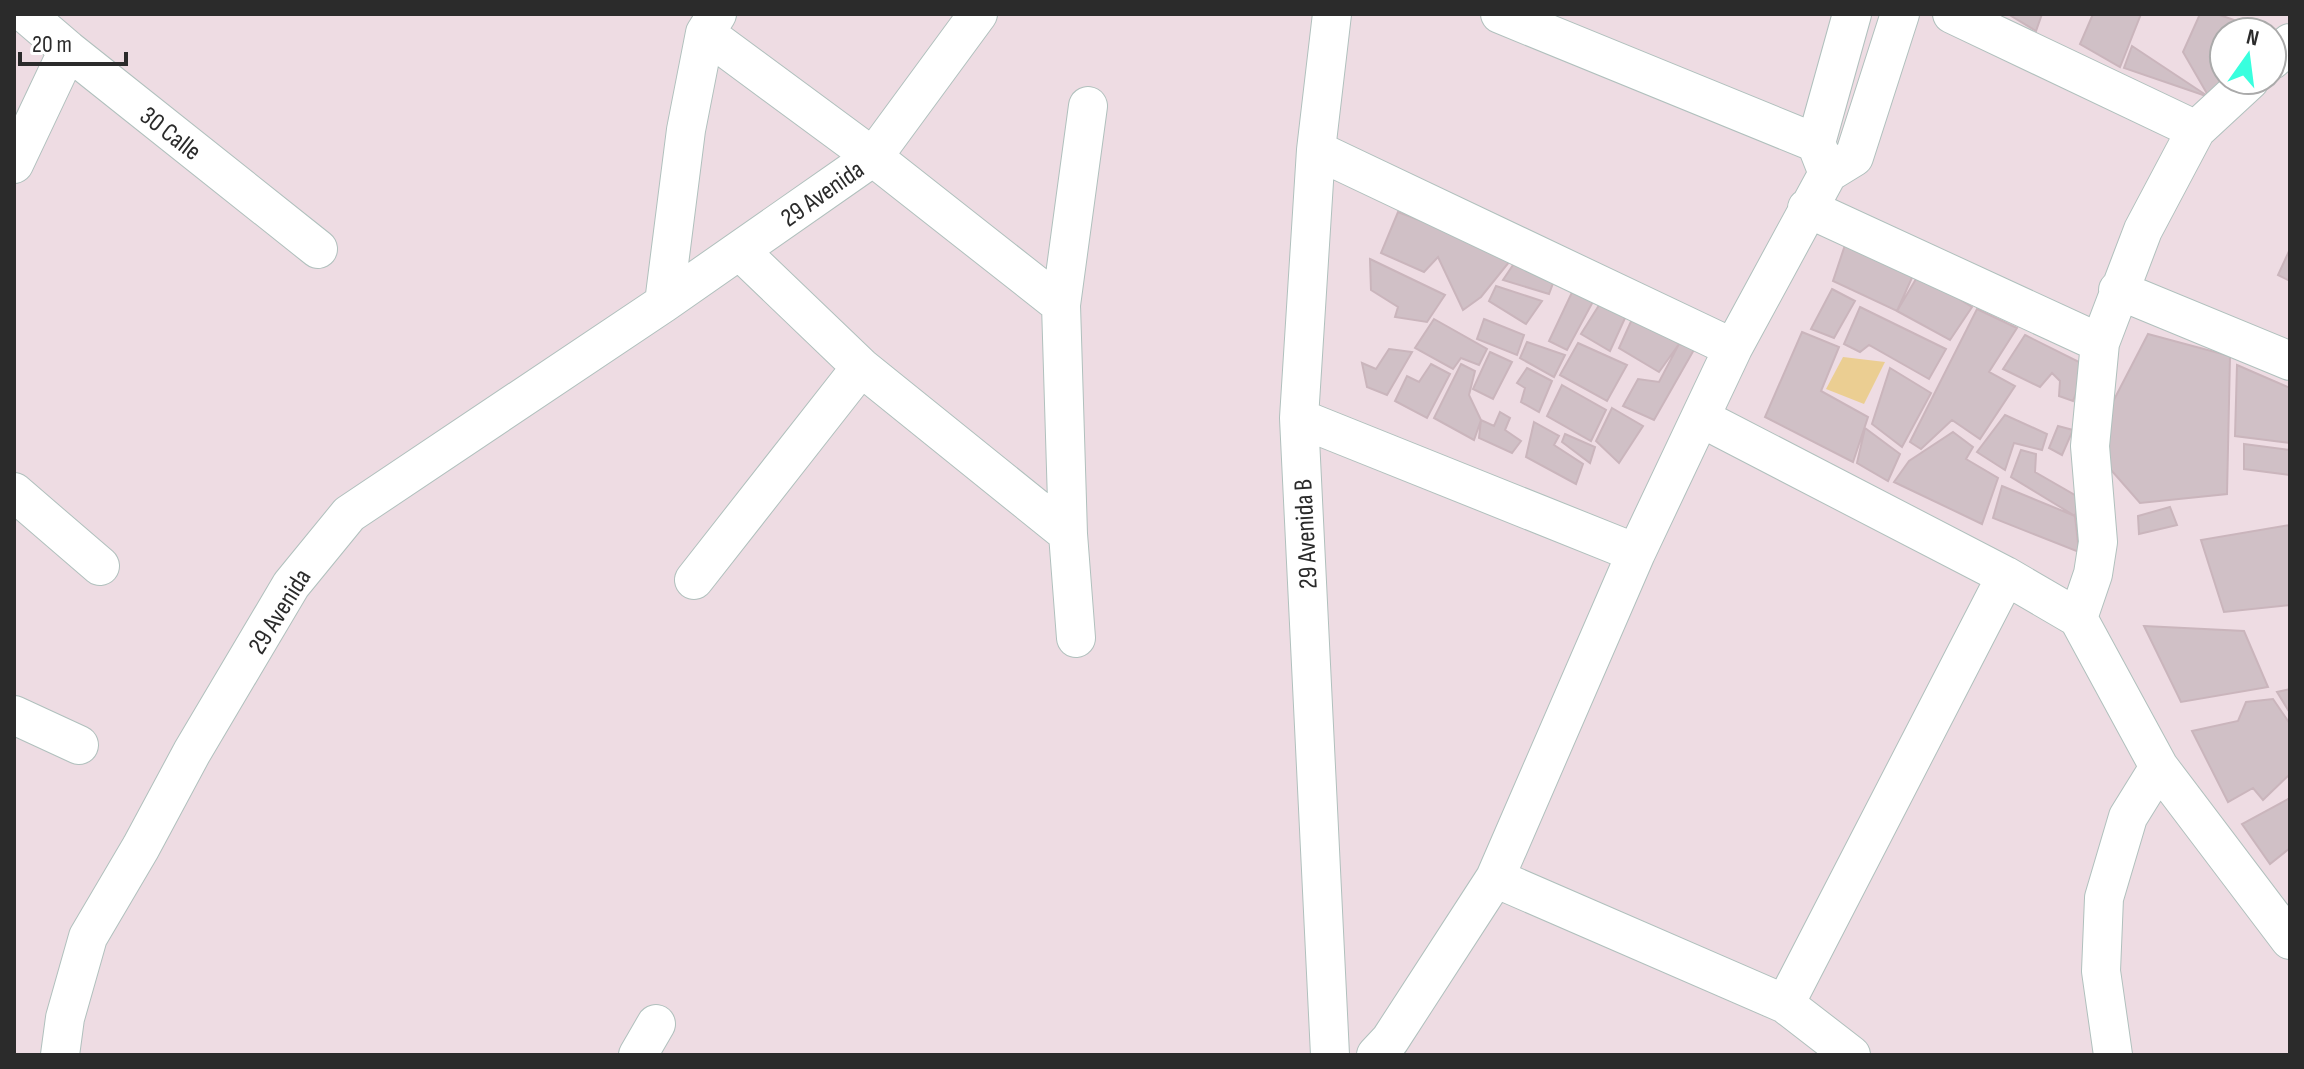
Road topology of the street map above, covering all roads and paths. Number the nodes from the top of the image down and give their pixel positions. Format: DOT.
graph roads {
  1 [pos="26,14"];
  2 [pos="978,14"];
  3 [pos="1332,14"];
  4 [pos="1500,14"];
  5 [pos="1852,14"];
  6 [pos="1900,14"];
  7 [pos="1952,14"];
  8 [pos="711,23"];
  9 [pos="68,50"];
  10 [pos="2233,96"];
  11 [pos="1088,106"];
  12 [pos="2196,130"];
  13 [pos="1316,150"];
  14 [pos="873,157"];
  15 [pos="1822,158"];
  16 [pos="14,164"];
  17 [pos="1807,208"];
  18 [pos="318,249"];
  19 [pos="740,251"];
  20 [pos="2118,290"];
  21 [pos="664,303"];
  22 [pos="1061,305"];
  23 [pos="2100,343"];
  24 [pos="1733,348"];
  25 [pos="2290,361"];
  26 [pos="861,367"];
  27 [pos="1299,418"];
  28 [pos="1701,418"];
  29 [pos="14,492"];
  30 [pos="1068,534"];
  31 [pos="1636,553"];
  32 [pos="100,566"];
  33 [pos="2006,576"];
  34 [pos="694,580"];
  35 [pos="2078,618"];
  36 [pos="1076,638"];
  37 [pos="14,715"];
  38 [pos="79,745"];
  39 [pos="2159,767"];
  40 [pos="1495,878"];
  41 [pos="2290,940"];
  42 [pos="1785,1004"];
  43 [pos="1388,1050"];
  44 [pos="60,1055"];
  45 [pos="1330,1055"];
  46 [pos="1851,1055"];
  47 [pos="2113,1055"];
  1 -- 9 [label="street, 30 Calle"];
  2 -- 14 [label="street, 29 Avenida"];
  3 -- 13 [label="street, 29 Avenida B"];
  4 -- 15 [label="street"];
  5 -- 15 [label="street"];
  6 -- 15 [label="street"];
  7 -- 12 [label="street"];
  8 -- 14 [label="street"];
  8 -- 21 [label="street"];
  9 -- 16 [label="street"];
  9 -- 18 [label="street, 30 Calle"];
  10 -- 12 [label="street"];
  11 -- 22 [label="street"];
  12 -- 20 [label="street"];
  13 -- 24 [label="street"];
  13 -- 27 [label="street, 29 Avenida B"];
  14 -- 19 [label="street, 29 Avenida"];
  14 -- 22 [label="street"];
  15 -- 17 [label="street"];
  17 -- 23 [label="street"];
  17 -- 24 [label="street"];
  19 -- 21 [label="street, 29 Avenida"];
  19 -- 26 [label="street"];
  20 -- 23 [label="street"];
  20 -- 25 [label="street"];
  21 -- 44 [label="street, 29 Avenida"];
  22 -- 30 [label="street"];
  23 -- 35 [label="street"];
  24 -- 28 [label="street"];
  26 -- 30 [label="street"];
  26 -- 34 [label="street"];
  27 -- 31 [label="street"];
  27 -- 45 [label="street, 29 Avenida B"];
  28 -- 31 [label="street"];
  28 -- 33 [label="street"];
  29 -- 32 [label="street"];
  30 -- 36 [label="street"];
  31 -- 40 [label="street"];
  33 -- 35 [label="street"];
  33 -- 42 [label="street"];
  35 -- 39 [label="street"];
  37 -- 38 [label="street"];
  39 -- 41 [label="street"];
  39 -- 47 [label="street"];
  40 -- 42 [label="street"];
  40 -- 43 [label="street"];
  42 -- 46 [label="street"];
}
